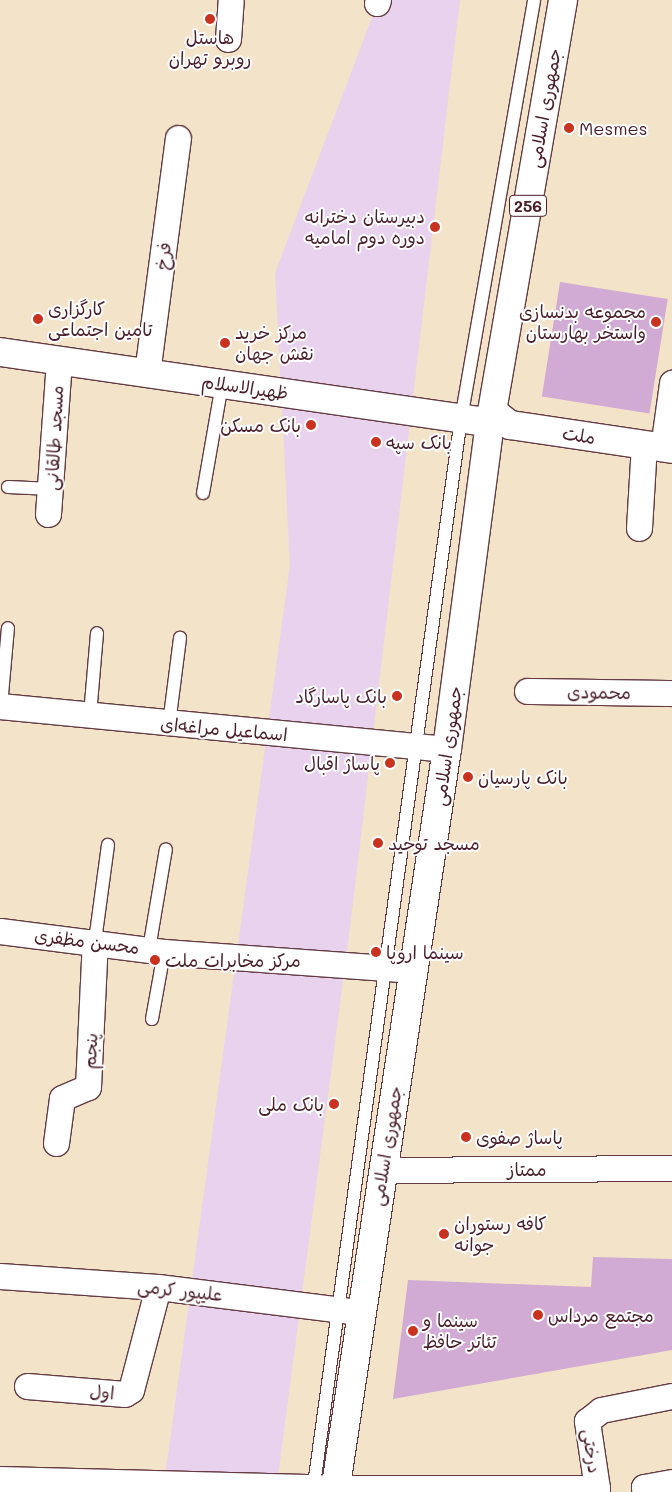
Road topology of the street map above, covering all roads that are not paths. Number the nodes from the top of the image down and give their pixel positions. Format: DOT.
graph roads {
  1 [pos="231,0"];
  2 [pos="534,0"];
  3 [pos="563,0"];
  4 [pos="228,38"];
  5 [pos="178,138"];
  6 [pos="0,352"];
  7 [pos="59,360"];
  8 [pos="147,373"];
  9 [pos="672,383"];
  10 [pos="222,384"];
  11 [pos="491,417"];
  12 [pos="461,419"];
  13 [pos="660,448"];
  14 [pos="8,487"];
  15 [pos="52,490"];
  16 [pos="203,493"];
  17 [pos="48,514"];
  18 [pos="639,528"];
  19 [pos="8,628"];
  20 [pos="97,633"];
  21 [pos="180,638"];
  22 [pos="527,691"];
  23 [pos="672,693"];
  24 [pos="1,706"];
  25 [pos="90,715"];
  26 [pos="169,724"];
  27 [pos="416,745"];
  28 [pos="447,749"];
  29 [pos="108,845"];
  30 [pos="166,849"];
  31 [pos="0,930"];
  32 [pos="96,941"];
  33 [pos="156,950"];
  34 [pos="386,967"];
  35 [pos="414,970"];
  36 [pos="152,1019"];
  37 [pos="56,1143"];
  38 [pos="672,1168"];
  39 [pos="382,1170"];
  40 [pos="0,1276"];
  41 [pos="158,1288"];
  42 [pos="348,1310"];
  43 [pos="27,1386"];
  44 [pos="672,1396"];
  45 [pos="0,1480"];
  46 [pos="672,1482"];
  47 [pos="324,1490"];
  48 [pos="645,1492"];
  1 -- 4 [label="street"];
  2 -- 12 [label="lane"];
  3 -- 11 [label="main road, جمهوری اسلامی / 256"];
  5 -- 8 [label="street, فرخ"];
  6 -- 7 [label="main road, ظهیرالاسلام"];
  7 -- 8 [label="main road, ظهیرالاسلام"];
  7 -- 15 [label="street, مسجد طالقانی"];
  8 -- 10 [label="main road, ظهیرالاسلام"];
  9 -- 13 [label="street"];
  10 -- 12 [label="main road, ظهیرالاسلام"];
  10 -- 16 [label="lane"];
  11 -- 12 [label="main road, ظهیرالاسلام"];
  11 -- 13 [label="main road, ملت"];
  11 -- 28 [label="main road, جمهوری اسلامی / 256"];
  12 -- 27 [label="lane"];
  13 -- 18 [label="street"];
  14 -- 15 [label="lane"];
  15 -- 17 [label="street, مسجد طالقانی"];
  19 -- 24 [label="lane"];
  20 -- 25 [label="lane"];
  21 -- 26 [label="lane"];
  22 -- 23 [label="street, محمودی"];
  24 -- 25 [label="street, اسماعیل مراغه‌ای"];
  25 -- 26 [label="street, اسماعیل مراغه‌ای"];
  26 -- 27 [label="street, اسماعیل مراغه‌ای"];
  27 -- 28 [label="street, اسماعیل مراغه‌ای"];
  27 -- 34 [label="lane"];
  28 -- 35 [label="main road, جمهوری اسلامی / 256"];
  29 -- 32 [label="lane"];
  30 -- 33 [label="lane"];
  31 -- 32 [label="street, محسن مظفری"];
  32 -- 33 [label="street, محسن مظفری"];
  32 -- 37 [label="street, پنجم"];
  33 -- 34 [label="street, محسن مظفری"];
  33 -- 36 [label="lane"];
  34 -- 35 [label="street, محسن مظفری"];
  34 -- 42 [label="lane"];
  35 -- 39 [label="main road, جمهوری اسلامی / 256"];
  38 -- 39 [label="street, ممتاز"];
  39 -- 42 [label="main road, جمهوری اسلامی / 256"];
  40 -- 41 [label="street, علیپور کرمی"];
  41 -- 42 [label="street, علیپور کرمی"];
  41 -- 43 [label="street, اول"];
  42 -- 47 [label="main road, جمهوری اسلامی / 256"];
  44 -- 47 [label="street, درختی"];
  45 -- 47 [label="street"];
  46 -- 48 [label="street"];
}
